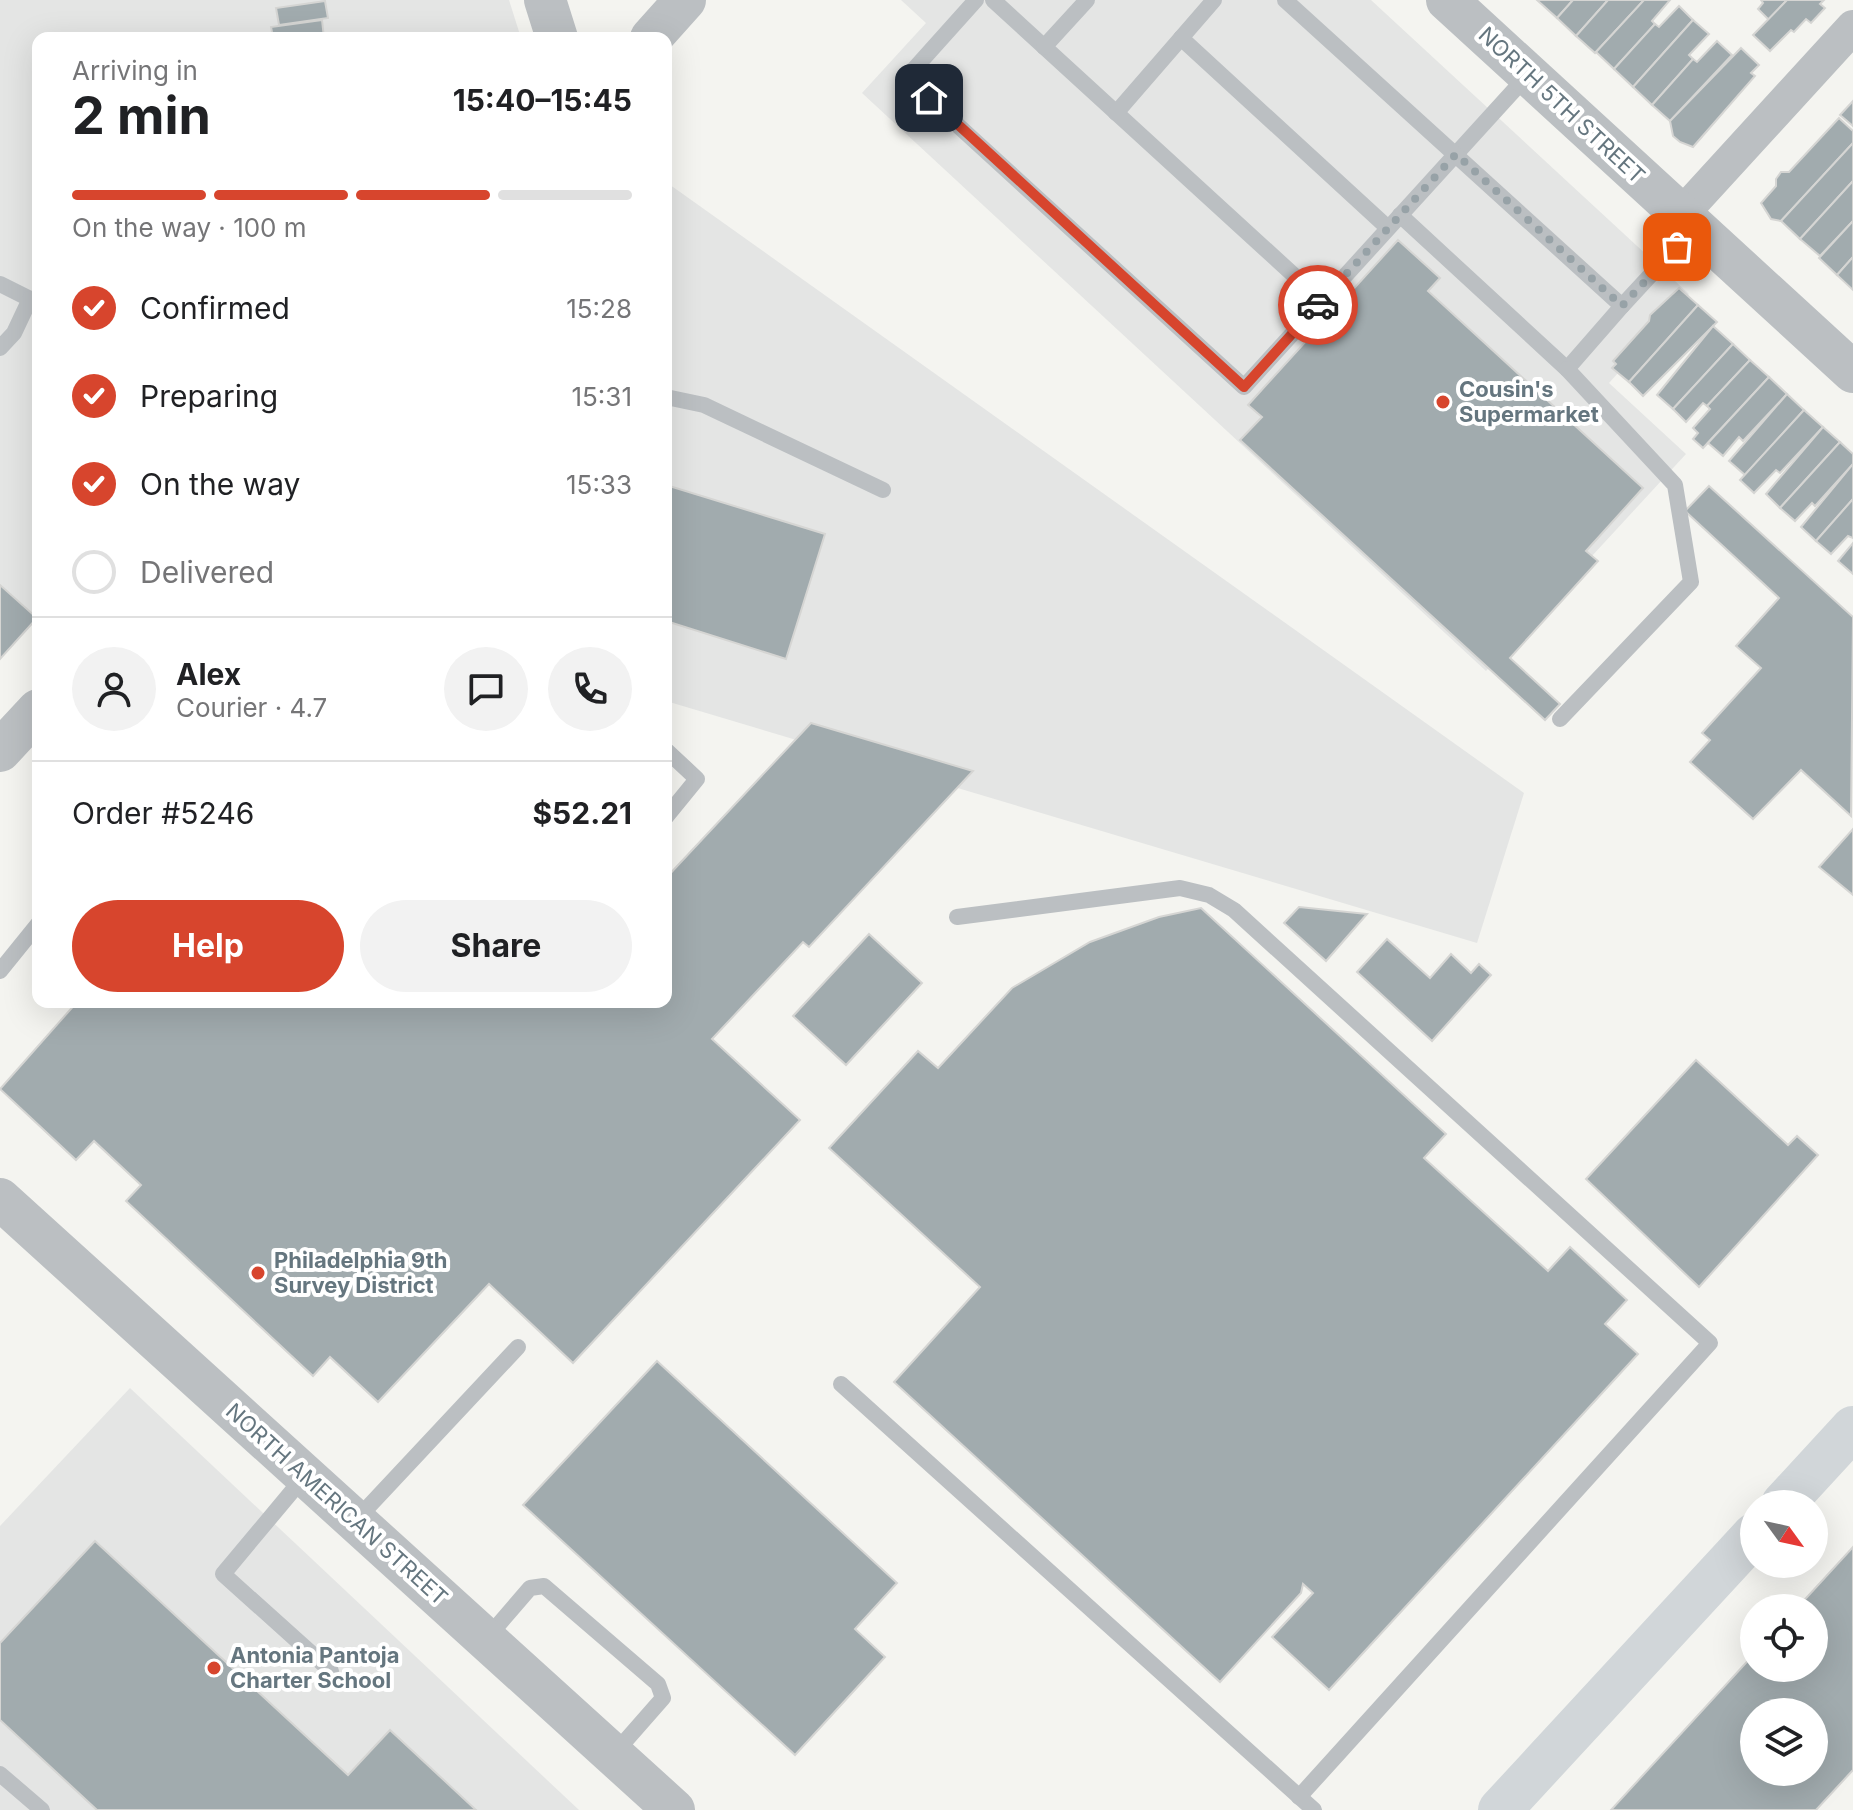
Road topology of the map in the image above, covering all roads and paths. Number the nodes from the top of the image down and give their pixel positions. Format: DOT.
graph roads {
  1 [pos="545,0"];
  2 [pos="685,0"];
  3 [pos="976,0"];
  4 [pos="993,0"];
  5 [pos="1087,0"];
  6 [pos="1214,0"];
  7 [pos="1285,0"];
  8 [pos="1447,0"];
  9 [pos="1853,27"];
  10 [pos="555,32"];
  11 [pos="656,32"];
  12 [pos="1181,38"];
  13 [pos="1044,47"];
  14 [pos="1528,75"];
  15 [pos="1116,113"];
  16 [pos="1456,154"];
  17 [pos="1400,215"];
  18 [pos="1688,221"];
  19 [pos="1388,228"];
  20 [pos="0,284"];
  21 [pos="32,297"];
  22 [pos="1322,301"];
  23 [pos="32,302"];
  24 [pos="1622,306"];
  25 [pos="0,348"];
  26 [pos="1567,369"];
  27 [pos="1853,372"];
  28 [pos="672,398"];
  29 [pos="883,490"];
  30 [pos="32,716"];
  31 [pos="1560,719"];
  32 [pos="0,751"];
  33 [pos="672,756"];
  34 [pos="672,810"];
  35 [pos="957,917"];
  36 [pos="32,931"];
  37 [pos="0,971"];
  38 [pos="0,1199"];
  39 [pos="518,1347"];
  40 [pos="841,1384"];
  41 [pos="1853,1428"];
  42 [pos="305,1476"];
  43 [pos="1796,1490"];
  44 [pos="355,1521"];
  45 [pos="1740,1550"];
  46 [pos="486,1639"];
  47 [pos="331,1671"];
  48 [pos="613,1755"];
  49 [pos="0,1774"];
  50 [pos="1299,1797"];
  51 [pos="42,1810"];
  52 [pos="674,1810"];
  53 [pos="1314,1810"];
  54 [pos="1500,1810"];
  1 -- 10 [label="street"];
  2 -- 11 [label="street"];
  3 -- 22 [label="lane"];
  4 -- 13 [label="lane"];
  5 -- 13 [label="lane"];
  6 -- 12 [label="lane"];
  7 -- 16 [label="lane"];
  8 -- 14 [label="street, NORTH 5TH STREET"];
  9 -- 18 [label="street"];
  12 -- 15 [label="lane"];
  12 -- 19 [label="lane"];
  13 -- 15 [label="lane"];
  14 -- 16 [label="lane"];
  14 -- 18 [label="street, NORTH 5TH STREET"];
  15 -- 22 [label="lane"];
  16 -- 17 [label="lane"];
  16 -- 24 [label="lane"];
  17 -- 19 [label="lane"];
  17 -- 26 [label="lane"];
  18 -- 24 [label="lane"];
  18 -- 27 [label="street, NORTH 5TH STREET"];
  19 -- 22 [label="lane"];
  20 -- 21 [label="lane"];
  23 -- 25 [label="lane"];
  24 -- 26 [label="lane"];
  26 -- 31 [label="lane"];
  28 -- 29 [label="lane"];
  30 -- 32 [label="street"];
  33 -- 34 [label="lane"];
  35 -- 50 [label="lane"];
  36 -- 37 [label="lane"];
  38 -- 42 [label="street, NORTH AMERICAN STREET"];
  39 -- 44 [label="lane"];
  40 -- 50 [label="lane"];
  41 -- 43 [label="main road"];
  42 -- 44 [label="street, NORTH AMERICAN STREET"];
  42 -- 47 [label="lane"];
  44 -- 46 [label="street, NORTH AMERICAN STREET"];
  45 -- 54 [label="main road"];
  46 -- 48 [label="street, NORTH AMERICAN STREET"];
  46 -- 48 [label="lane"];
  48 -- 52 [label="street, NORTH AMERICAN STREET"];
  49 -- 51 [label="lane"];
  50 -- 53 [label="lane"];
}
